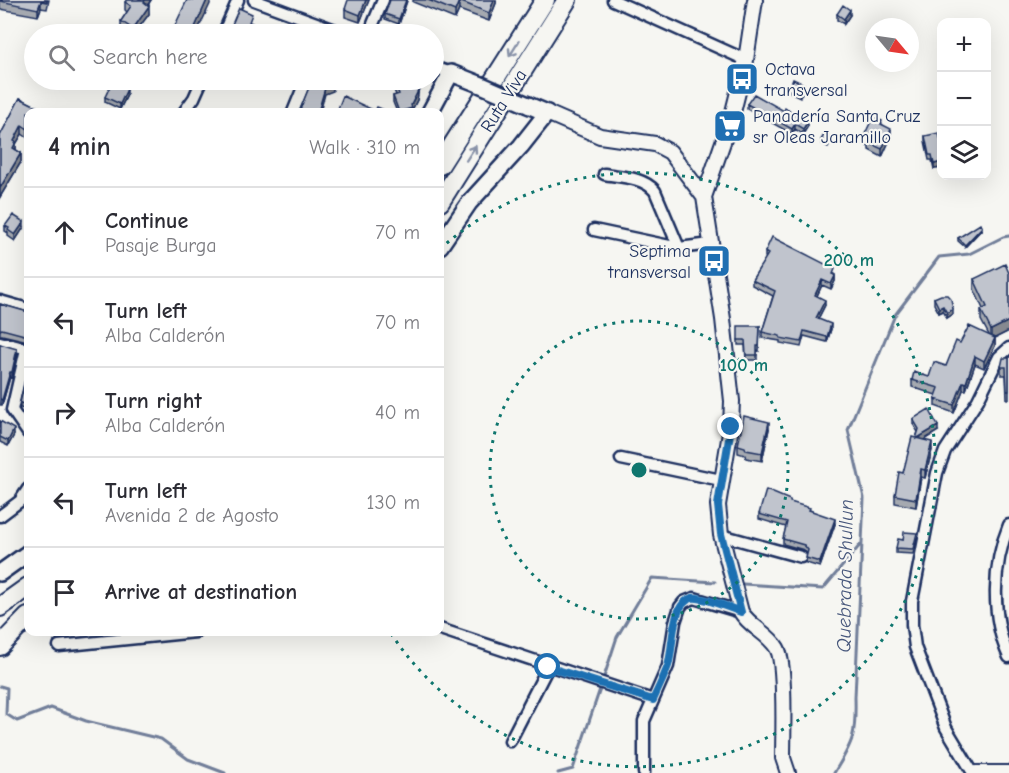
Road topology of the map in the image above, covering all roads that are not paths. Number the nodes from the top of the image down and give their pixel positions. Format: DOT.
graph roads {
  1 [pos="238,0"];
  2 [pos="254,0"];
  3 [pos="383,0"];
  4 [pos="545,0"];
  5 [pos="567,0"];
  6 [pos="613,0"];
  7 [pos="754,0"];
  8 [pos="227,24"];
  9 [pos="310,24"];
  10 [pos="374,24"];
  11 [pos="746,60"];
  12 [pos="444,71"];
  13 [pos="451,73"];
  14 [pos="444,86"];
  15 [pos="198,90"];
  16 [pos="302,90"];
  17 [pos="442,90"];
  18 [pos="187,108"];
  19 [pos="295,108"];
  20 [pos="432,108"];
  21 [pos="547,113"];
  22 [pos="444,159"];
  23 [pos="604,174"];
  24 [pos="444,196"];
  25 [pos="704,196"];
  26 [pos="594,230"];
  27 [pos="444,240"];
  28 [pos="711,244"];
  29 [pos="679,248"];
  30 [pos="0,301"];
  31 [pos="24,308"];
  32 [pos="0,342"];
  33 [pos="24,348"];
  34 [pos="1009,348"];
  35 [pos="24,361"];
  36 [pos="24,427"];
  37 [pos="621,459"];
  38 [pos="721,480"];
  39 [pos="24,496"];
  40 [pos="0,516"];
  41 [pos="1009,525"];
  42 [pos="721,534"];
  43 [pos="24,556"];
  44 [pos="801,557"];
  45 [pos="0,573"];
  46 [pos="24,590"];
  47 [pos="0,607"];
  48 [pos="741,612"];
  49 [pos="24,613"];
  50 [pos="24,621"];
  51 [pos="0,629"];
  52 [pos="444,630"];
  53 [pos="24,632"];
  54 [pos="157,636"];
  55 [pos="58,646"];
  56 [pos="0,647"];
  57 [pos="1009,657"];
  58 [pos="548,667"];
  59 [pos="653,700"];
  60 [pos="510,741"];
  61 [pos="644,773"];
  62 [pos="789,773"];
  63 [pos="974,773"];
  64 [pos="1009,773"];
  1 -- 8 [label="street"];
  2 -- 9 [label="street"];
  3 -- 10 [label="street"];
  4 -- 22 [label="highway, Ruta Viva, one-way"];
  24 -- 5 [label="highway, Ruta Viva, one-way"];
  6 -- 11 [label="street"];
  7 -- 11 [label="main road"];
  11 -- 25 [label="main road"];
  12 -- 13 [label="street"];
  13 -- 14 [label="main road"];
  13 -- 21 [label="main road, bridge"];
  15 -- 18 [label="street"];
  16 -- 19 [label="street"];
  17 -- 20 [label="main road"];
  21 -- 25 [label="main road"];
  21 -- 27 [label="main road, Ruta Viva"];
  23 -- 29 [label="street"];
  25 -- 28 [label="main road"];
  26 -- 29 [label="street"];
  28 -- 29 [label="street"];
  28 -- 38 [label="main road"];
  30 -- 31 [label="street"];
  32 -- 33 [label="street"];
  34 -- 63 [label="street"];
  35 -- 36 [label="street"];
  37 -- 38 [label="street"];
  38 -- 42 [label="main road"];
  39 -- 40 [label="street"];
  41 -- 57 [label="street"];
  42 -- 44 [label="street"];
  42 -- 48 [label="main road"];
  43 -- 45 [label="main road"];
  46 -- 47 [label="highway"];
  48 -- 59 [label="street"];
  48 -- 62 [label="main road"];
  49 -- 51 [label="highway"];
  50 -- 56 [label="highway"];
  52 -- 58 [label="street"];
  53 -- 56 [label="main road"];
  54 -- 55 [label="street"];
  58 -- 59 [label="street"];
  58 -- 60 [label="street"];
  59 -- 61 [label="street"];
  63 -- 64 [label="main road"];
}
